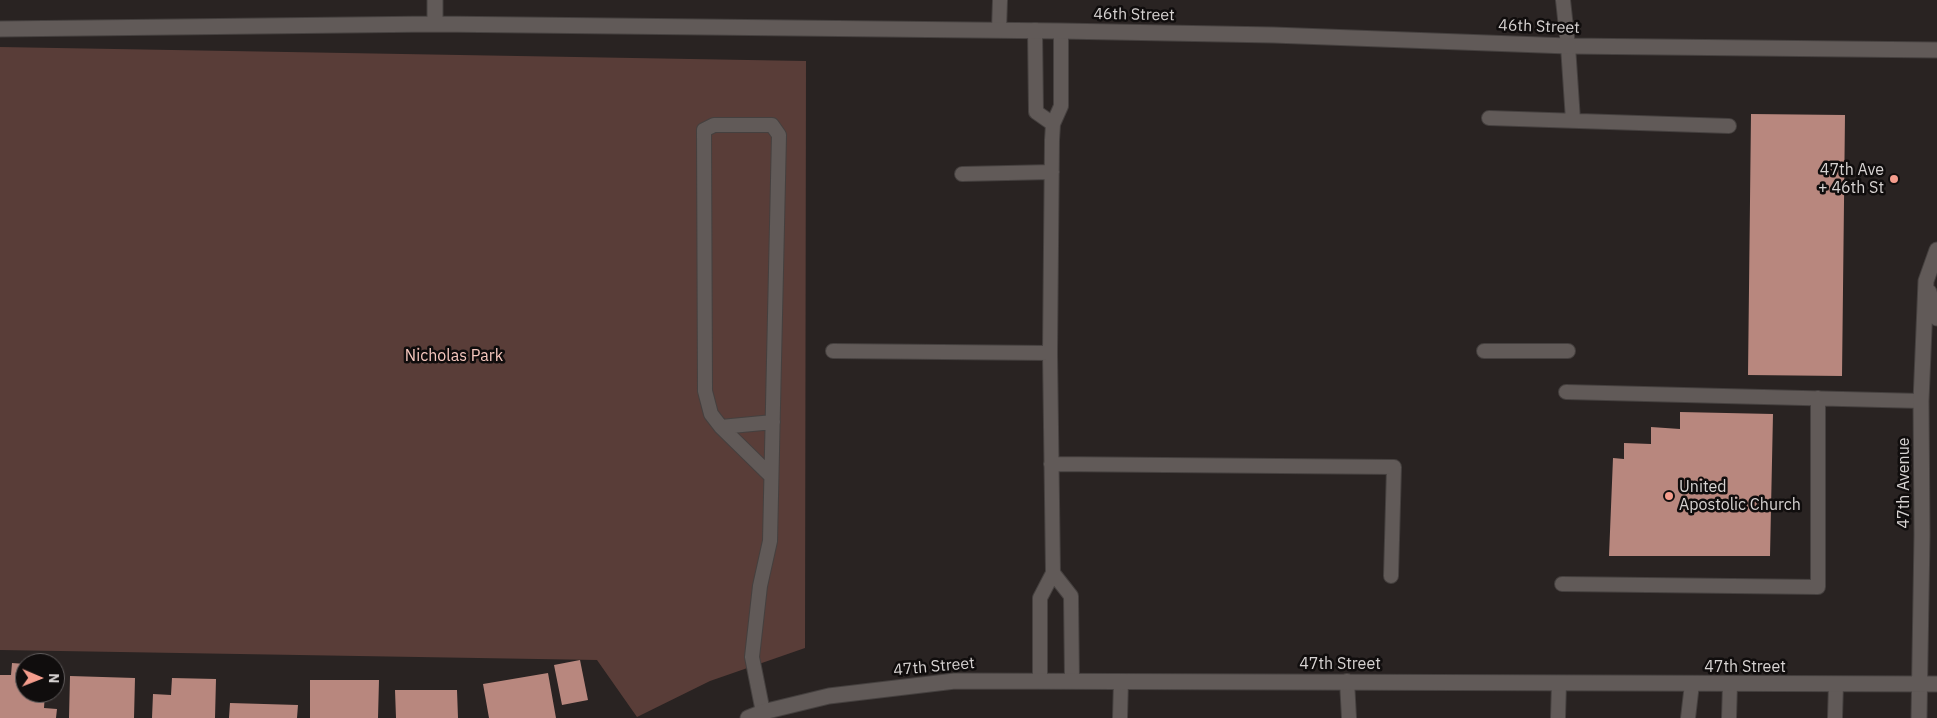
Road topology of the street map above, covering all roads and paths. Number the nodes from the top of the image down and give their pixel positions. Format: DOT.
graph roads {
  1 [pos="435,0"];
  2 [pos="1000,0"];
  3 [pos="1563,0"];
  4 [pos="435,24"];
  5 [pos="0,29"];
  6 [pos="999,30"];
  7 [pos="1035,30"];
  8 [pos="1061,31"];
  9 [pos="1568,46"];
  10 [pos="1937,50"];
  11 [pos="1489,118"];
  12 [pos="1573,120"];
  13 [pos="1052,124"];
  14 [pos="1729,126"];
  15 [pos="1052,172"];
  16 [pos="962,174"];
  17 [pos="1937,250"];
  18 [pos="1926,281"];
  19 [pos="1937,318"];
  20 [pos="1484,350"];
  21 [pos="833,351"];
  22 [pos="1568,351"];
  23 [pos="1050,353"];
  24 [pos="1566,392"];
  25 [pos="1818,398"];
  26 [pos="1921,401"];
  27 [pos="773,422"];
  28 [pos="721,427"];
  29 [pos="1051,464"];
  30 [pos="771,476"];
  31 [pos="1053,573"];
  32 [pos="1391,576"];
  33 [pos="1562,584"];
  34 [pos="1040,680"];
  35 [pos="1072,681"];
  36 [pos="1121,681"];
  37 [pos="1348,681"];
  38 [pos="1559,683"];
  39 [pos="1692,684"];
  40 [pos="1730,684"];
  41 [pos="1836,684"];
  42 [pos="1918,684"];
  43 [pos="1937,684"];
  44 [pos="763,712"];
  45 [pos="748,718"];
  46 [pos="1120,718"];
  47 [pos="1349,718"];
  48 [pos="1558,718"];
  49 [pos="1688,718"];
  50 [pos="1730,718"];
  51 [pos="1836,718"];
  52 [pos="1919,718"];
  1 -- 4 [label="street"];
  2 -- 6 [label="lane"];
  3 -- 9 [label="lane"];
  4 -- 5 [label="street, 46th Street"];
  4 -- 6 [label="street, 46th Street"];
  6 -- 7 [label="street, 46th Street"];
  7 -- 8 [label="street, 46th Street"];
  7 -- 13 [label="lane"];
  8 -- 9 [label="street, 46th Street"];
  8 -- 13 [label="lane"];
  9 -- 10 [label="street, 46th Street"];
  9 -- 12 [label="lane"];
  11 -- 12 [label="lane"];
  12 -- 14 [label="lane"];
  13 -- 15 [label="lane"];
  15 -- 16 [label="lane"];
  15 -- 23 [label="lane"];
  17 -- 18 [label="street, 47th Avenue"];
  18 -- 19 [label="street"];
  18 -- 26 [label="street, 47th Avenue"];
  20 -- 22 [label="lane"];
  21 -- 23 [label="lane"];
  23 -- 29 [label="lane"];
  24 -- 25 [label="lane"];
  25 -- 26 [label="lane"];
  25 -- 33 [label="lane"];
  26 -- 42 [label="street, 47th Avenue"];
  27 -- 28 [label="lane"];
  27 -- 28 [label="lane"];
  27 -- 30 [label="lane"];
  28 -- 30 [label="lane"];
  29 -- 31 [label="lane"];
  29 -- 32 [label="lane"];
  30 -- 44 [label="lane"];
  31 -- 34 [label="lane"];
  31 -- 35 [label="lane"];
  34 -- 35 [label="street, 47th Street"];
  34 -- 44 [label="street, 47th Street"];
  35 -- 36 [label="street, 47th Street"];
  36 -- 37 [label="street, 47th Street"];
  36 -- 46 [label="lane"];
  37 -- 38 [label="street, 47th Street"];
  37 -- 47 [label="lane"];
  38 -- 39 [label="street, 47th Street"];
  38 -- 48 [label="lane"];
  39 -- 40 [label="street, 47th Street"];
  39 -- 49 [label="lane"];
  40 -- 41 [label="street, 47th Street"];
  40 -- 50 [label="lane"];
  41 -- 42 [label="street, 47th Street"];
  41 -- 51 [label="lane"];
  42 -- 43 [label="street, 47th Street"];
  42 -- 52 [label="street, 47th Avenue"];
  44 -- 45 [label="street, 47th Street"];
}
